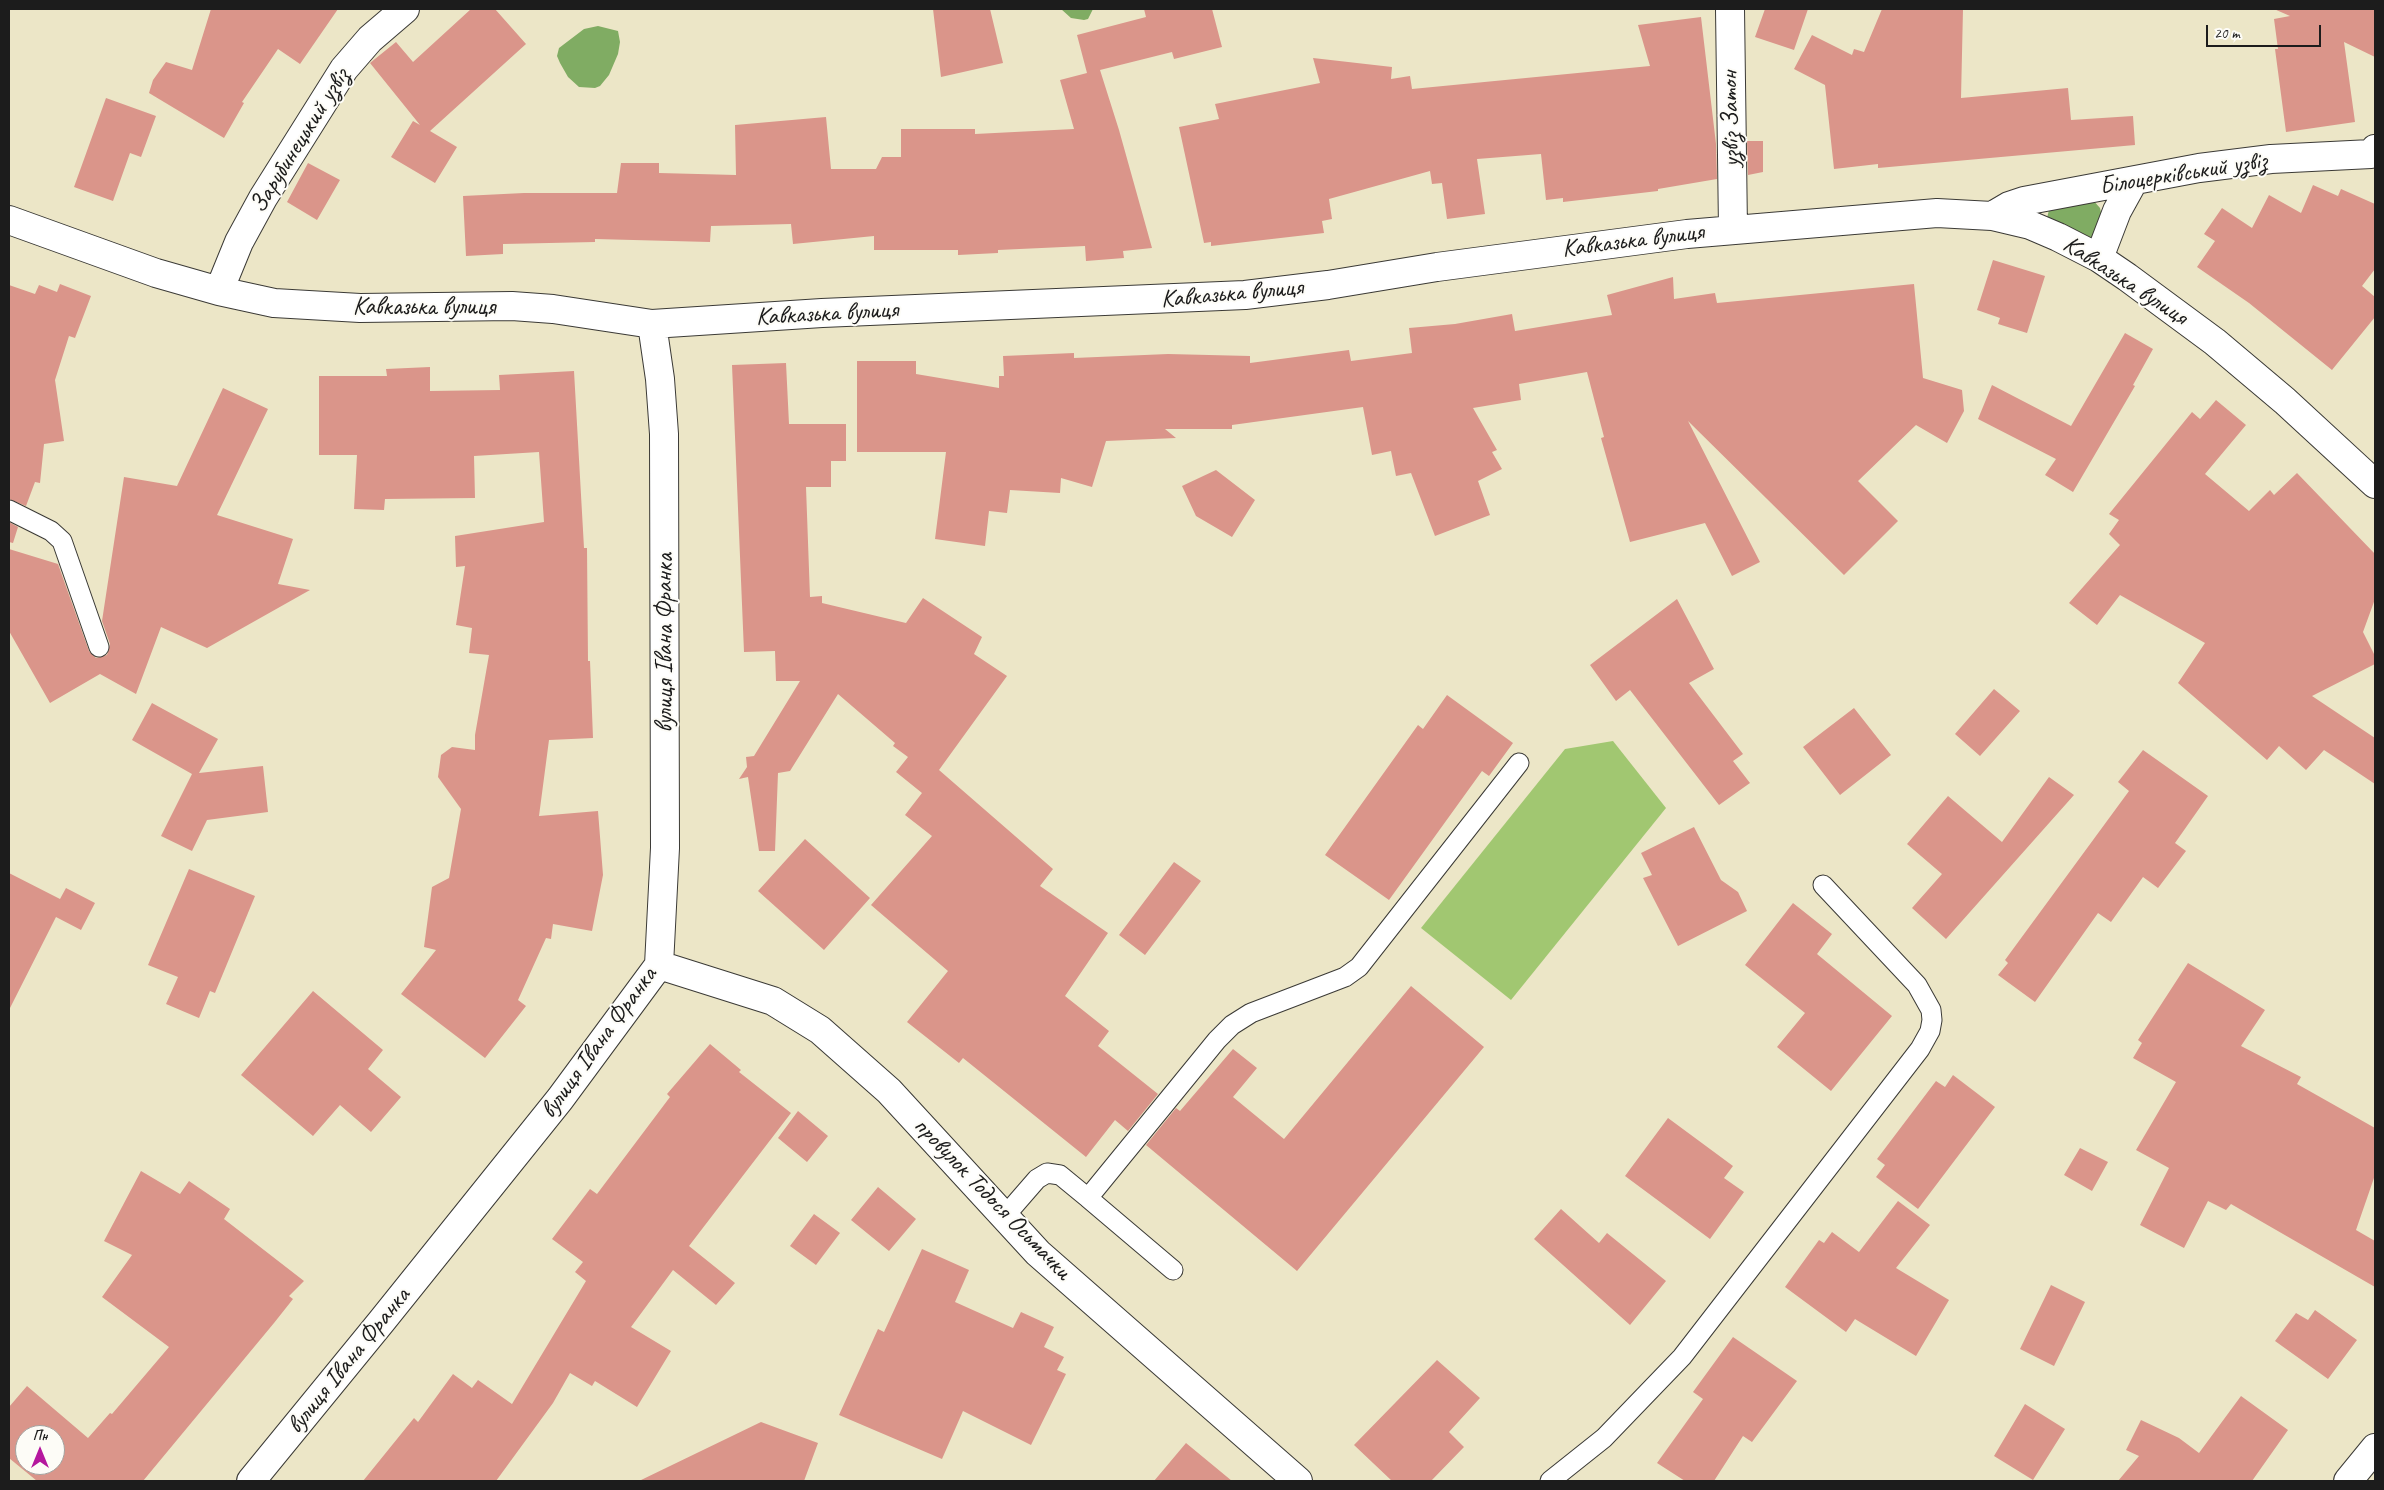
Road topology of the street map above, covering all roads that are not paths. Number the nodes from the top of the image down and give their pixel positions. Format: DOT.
graph roads {
  1 [pos="406,9"];
  2 [pos="1730,9"];
  3 [pos="2375,149"];
  4 [pos="2133,182"];
  5 [pos="1992,216"];
  6 [pos="9,220"];
  7 [pos="1733,229"];
  8 [pos="2099,258"];
  9 [pos="219,291"];
  10 [pos="652,324"];
  11 [pos="2375,484"];
  12 [pos="9,510"];
  13 [pos="100,647"];
  14 [pos="1519,763"];
  15 [pos="1823,885"];
  16 [pos="659,965"];
  17 [pos="1088,1198"];
  18 [pos="1004,1218"];
  19 [pos="1173,1270"];
  20 [pos="2375,1448"];
  21 [pos="251,1481"];
  22 [pos="1298,1481"];
  23 [pos="1550,1481"];
  24 [pos="2348,1481"];
  1 -- 9 [label="street, Зарубинецький узвіз"];
  2 -- 7 [label="street, узвіз Затон"];
  3 -- 4 [label="street, Білоцерківський узвіз"];
  4 -- 5 [label="street, Білоцерківський узвіз"];
  4 -- 8 [label="street"];
  5 -- 7 [label="street, Кавказька вулиця"];
  5 -- 8 [label="street, Кавказька вулиця"];
  6 -- 9 [label="street, Кавказька вулиця"];
  7 -- 10 [label="street, Кавказька вулиця"];
  8 -- 11 [label="street, Кавказька вулиця"];
  9 -- 10 [label="street, Кавказька вулиця"];
  10 -- 16 [label="street, вулиця Івана Франка"];
  12 -- 13 [label="lane"];
  14 -- 17 [label="lane"];
  15 -- 23 [label="lane"];
  16 -- 18 [label="street, провулок Тодося Осьмачки"];
  16 -- 21 [label="street, вулиця Івана Франка"];
  17 -- 18 [label="lane"];
  17 -- 19 [label="lane"];
  18 -- 22 [label="street, провулок Тодося Осьмачки"];
  20 -- 24 [label="street"];
}
